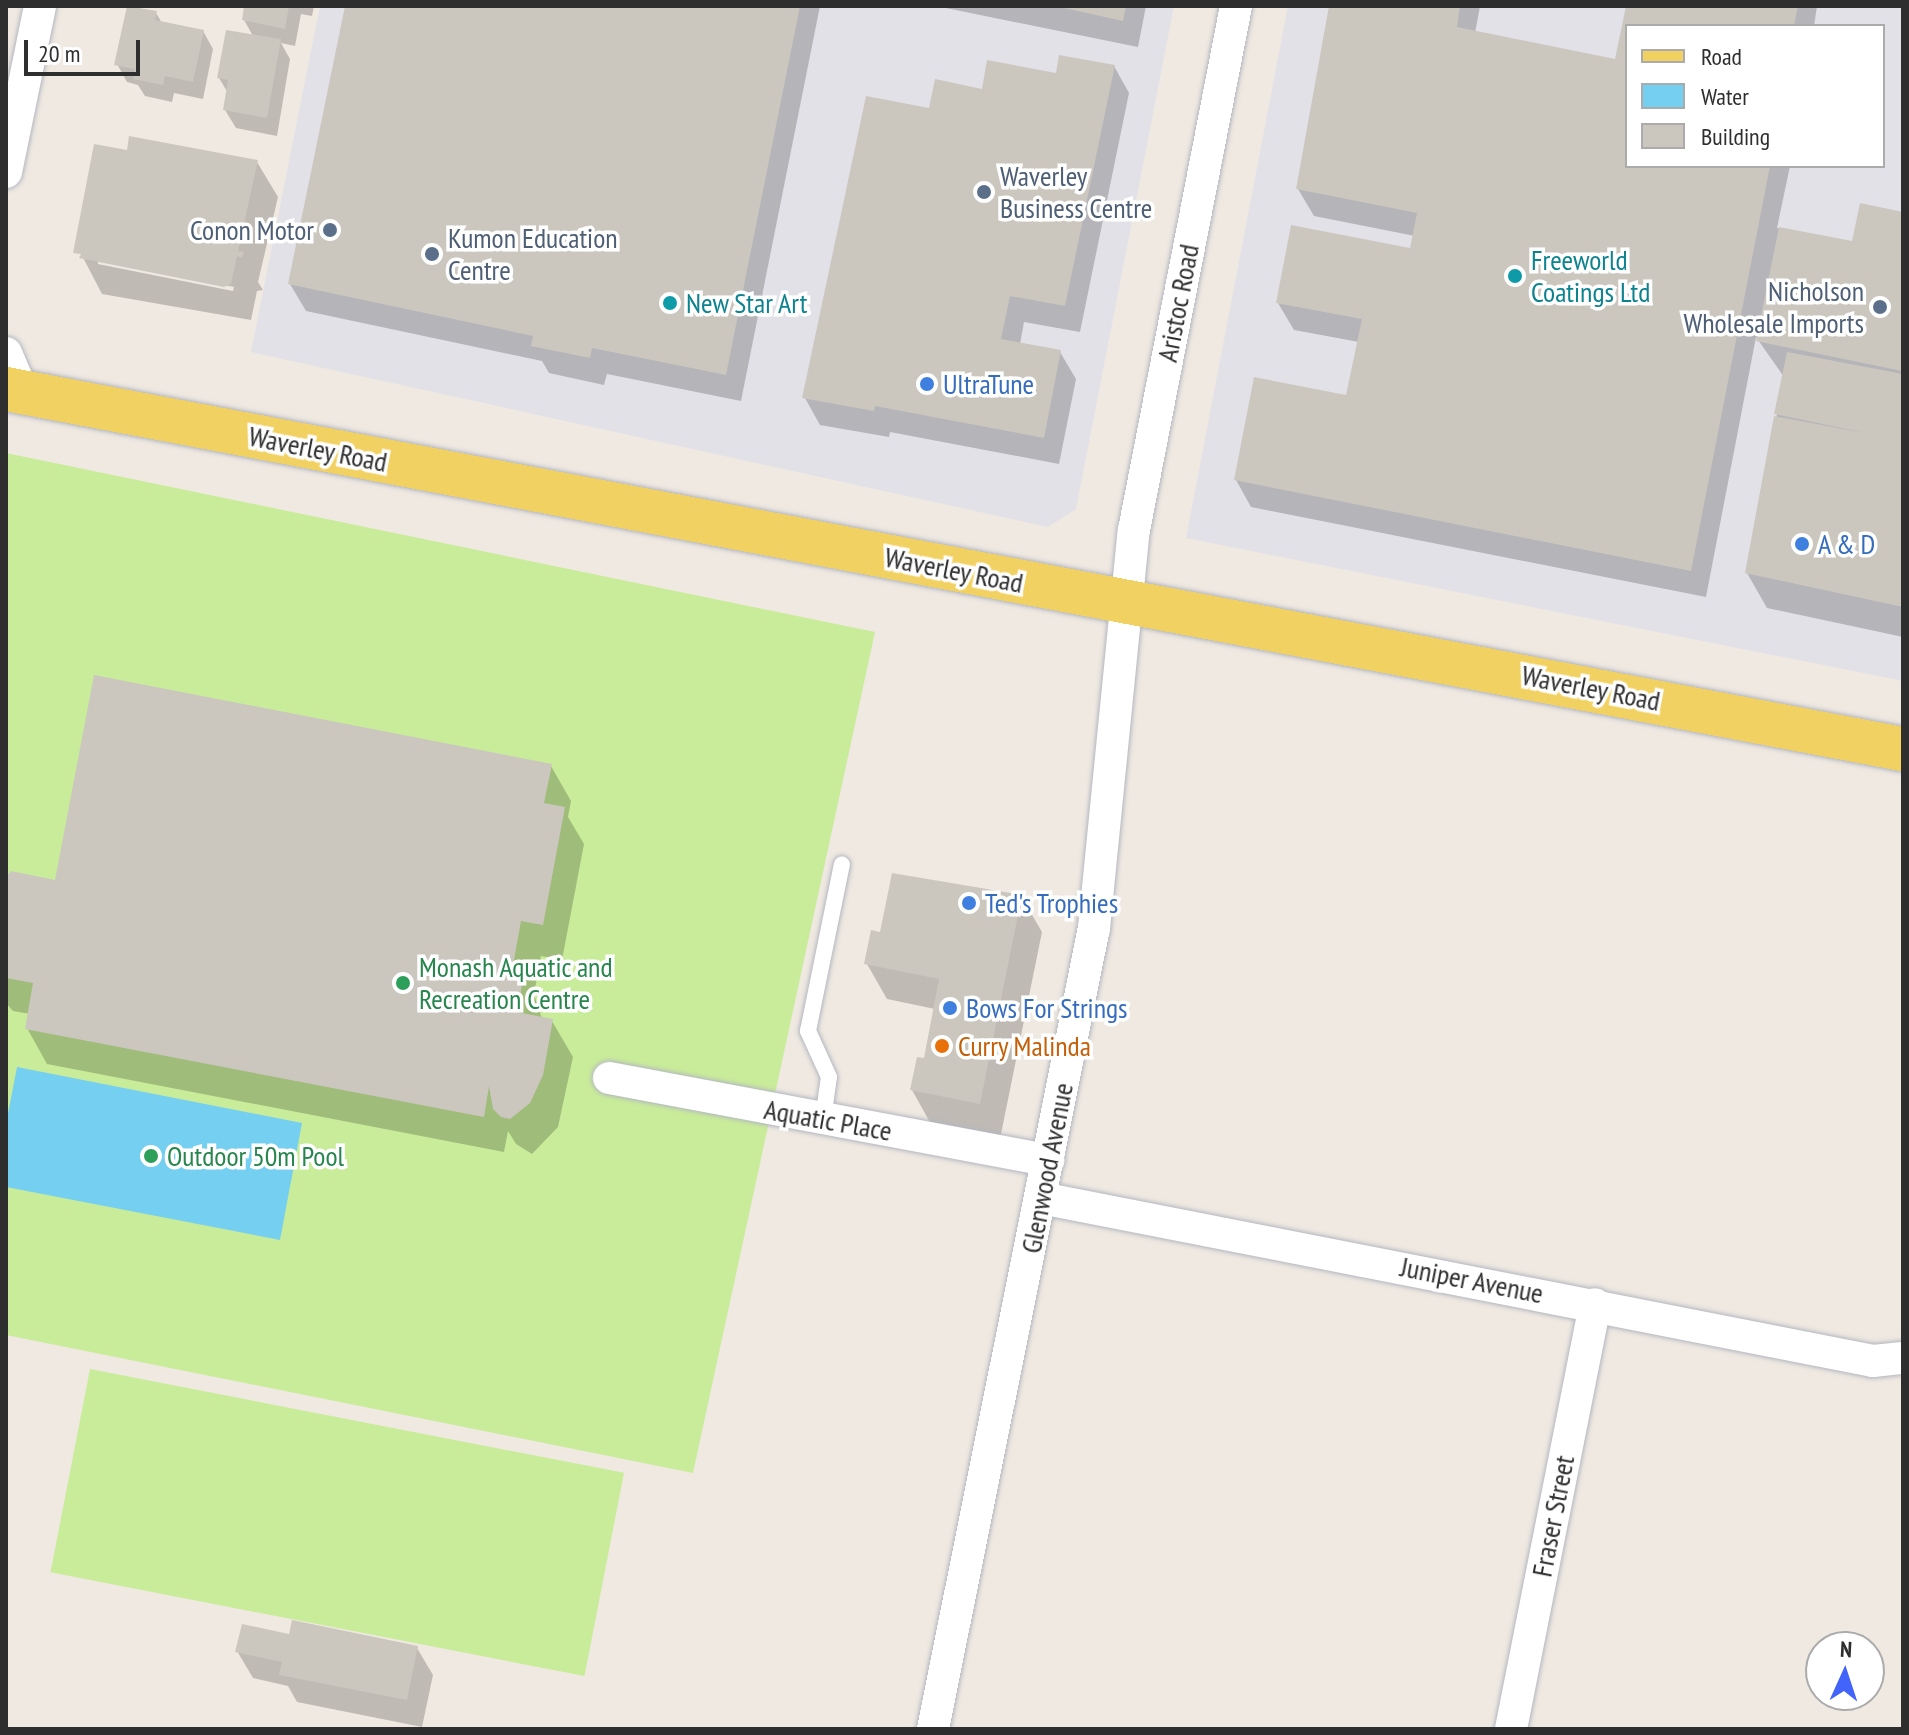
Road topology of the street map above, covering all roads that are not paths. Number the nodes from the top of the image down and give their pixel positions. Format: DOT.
graph roads {
  1 [pos="40,6"];
  2 [pos="1236,6"];
  3 [pos="6,172"];
  4 [pos="6,353"];
  5 [pos="14,391"];
  6 [pos="1123,601"];
  7 [pos="1903,749"];
  8 [pos="842,864"];
  9 [pos="609,1078"];
  10 [pos="823,1119"];
  11 [pos="1048,1160"];
  12 [pos="1041,1198"];
  13 [pos="1595,1304"];
  14 [pos="1903,1358"];
  15 [pos="933,1729"];
  16 [pos="1511,1729"];
  1 -- 3 [label="street"];
  2 -- 6 [label="street, Aristoc Road"];
  4 -- 5 [label="street"];
  5 -- 6 [label="main road, Waverley Road"];
  6 -- 7 [label="main road, Waverley Road"];
  6 -- 11 [label="street, Glenwood Avenue"];
  8 -- 10 [label="lane"];
  9 -- 10 [label="street, Aquatic Place"];
  10 -- 11 [label="street, Aquatic Place"];
  11 -- 12 [label="street, Glenwood Avenue"];
  12 -- 13 [label="street, Juniper Avenue"];
  12 -- 15 [label="street, Glenwood Avenue"];
  13 -- 14 [label="street, Juniper Avenue"];
  13 -- 16 [label="street, Fraser Street"];
}
